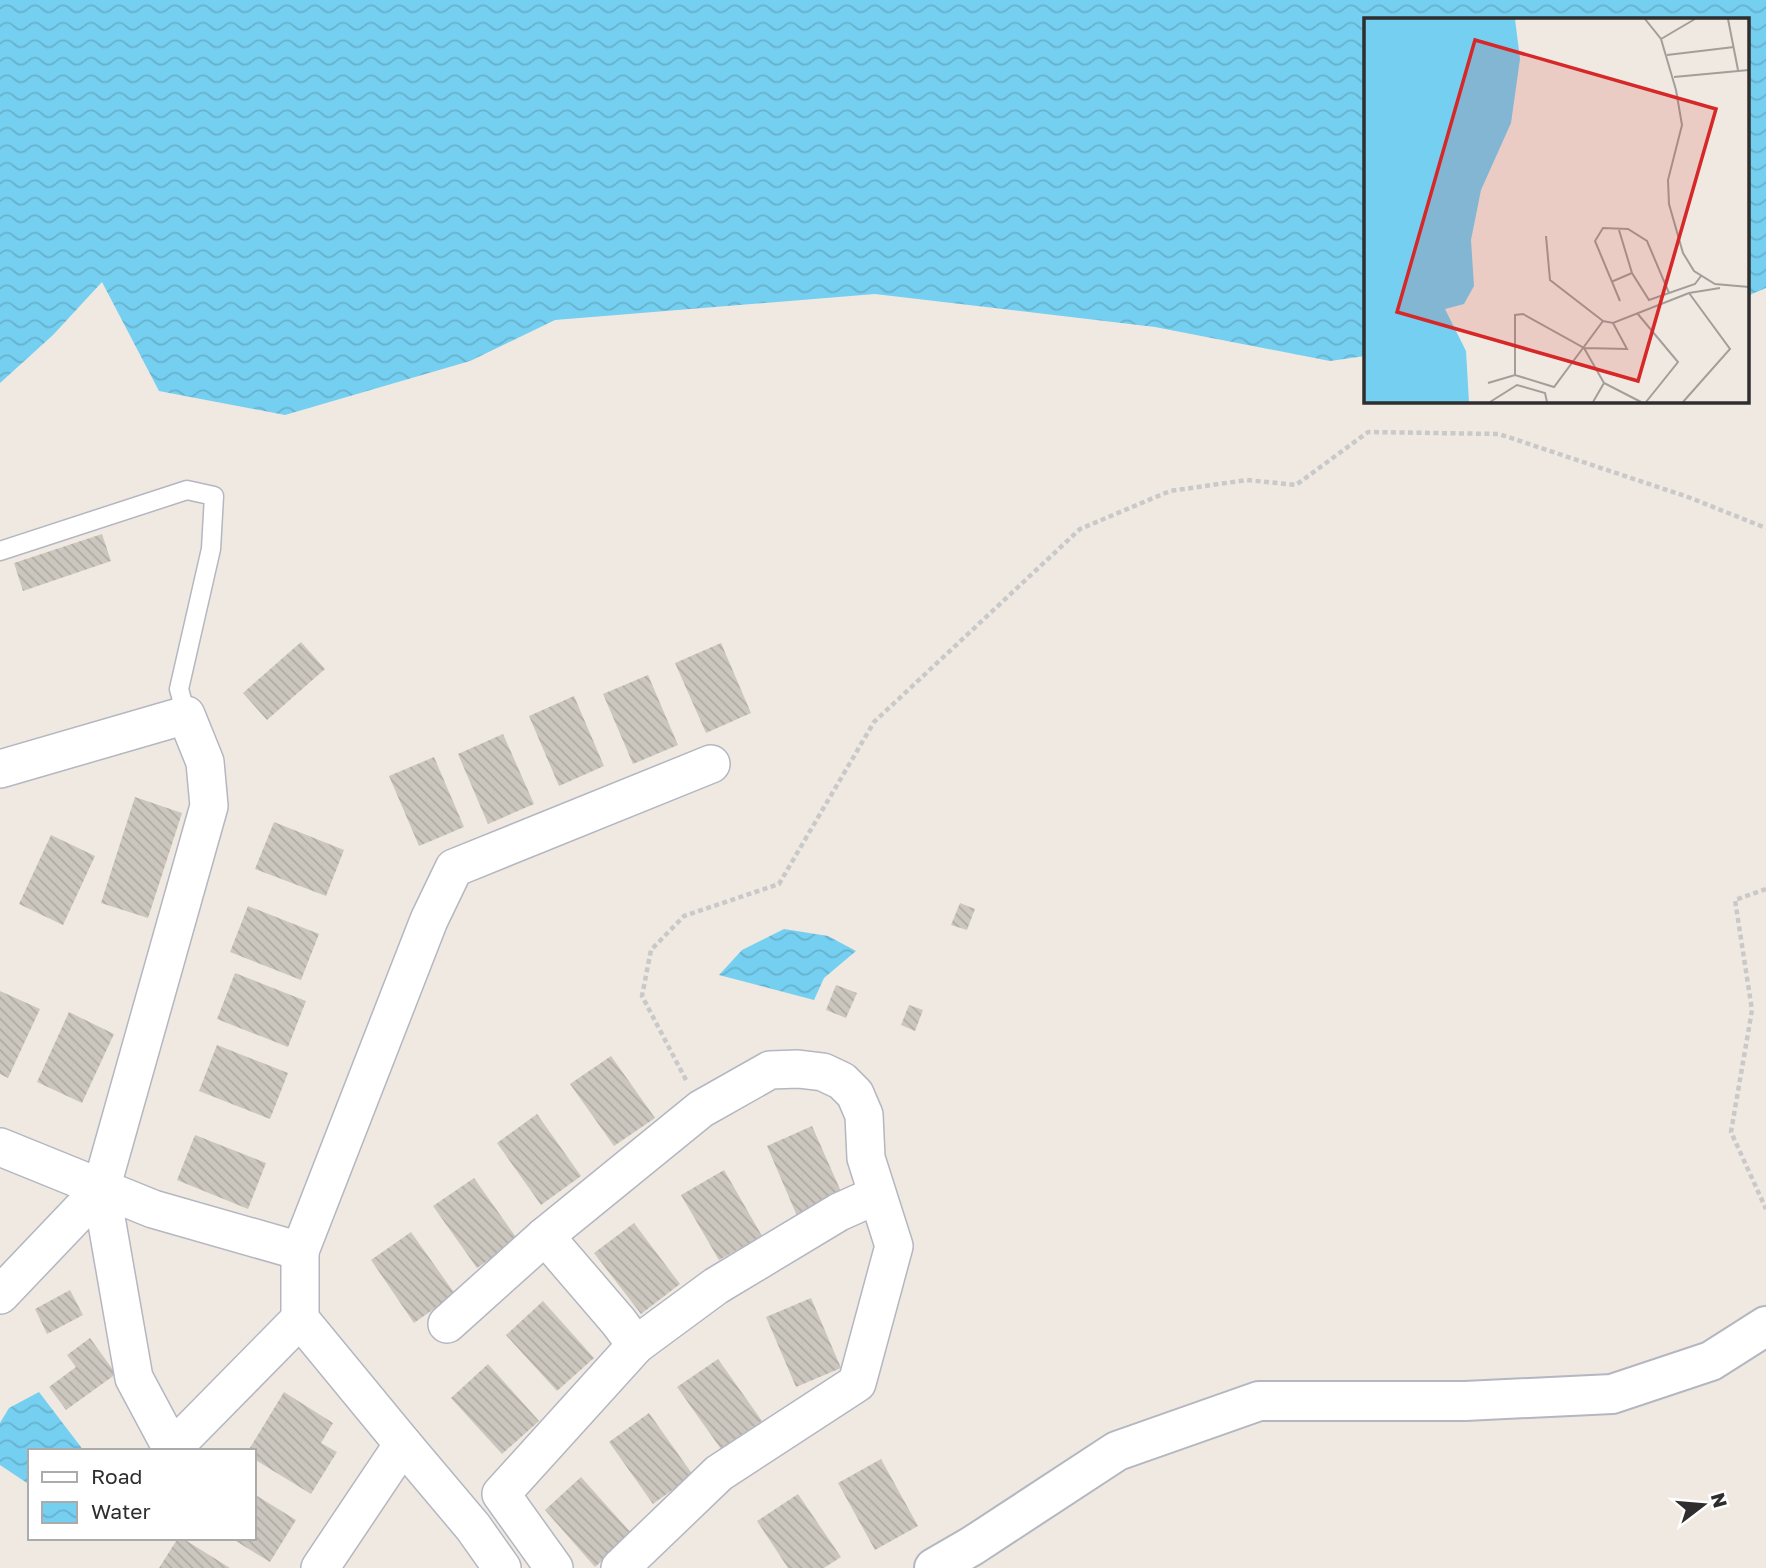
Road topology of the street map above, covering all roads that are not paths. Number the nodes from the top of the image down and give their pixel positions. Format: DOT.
graph roads {
  1 [pos="0,551"];
  2 [pos="186,715"];
  3 [pos="711,764"];
  4 [pos="0,769"];
  5 [pos="0,1147"];
  6 [pos="101,1189"];
  7 [pos="877,1195"];
  8 [pos="545,1236"];
  9 [pos="300,1251"];
  10 [pos="0,1295"];
  11 [pos="300,1318"];
  12 [pos="447,1324"];
  13 [pos="1766,1326"];
  14 [pos="636,1345"];
  15 [pos="403,1444"];
  16 [pos="320,1568"];
  17 [pos="502,1568"];
  18 [pos="554,1568"];
  19 [pos="621,1568"];
  20 [pos="934,1568"];
  1 -- 2 [label="lane"];
  2 -- 4 [label="street"];
  2 -- 6 [label="street"];
  3 -- 9 [label="street"];
  5 -- 6 [label="street"];
  6 -- 9 [label="street"];
  6 -- 10 [label="street"];
  6 -- 11 [label="street"];
  7 -- 8 [label="street"];
  7 -- 14 [label="street"];
  7 -- 19 [label="street"];
  8 -- 12 [label="street"];
  8 -- 14 [label="street"];
  9 -- 11 [label="street"];
  11 -- 15 [label="street"];
  13 -- 20 [label="main road"];
  14 -- 18 [label="street"];
  15 -- 16 [label="street"];
  15 -- 17 [label="street"];
}
